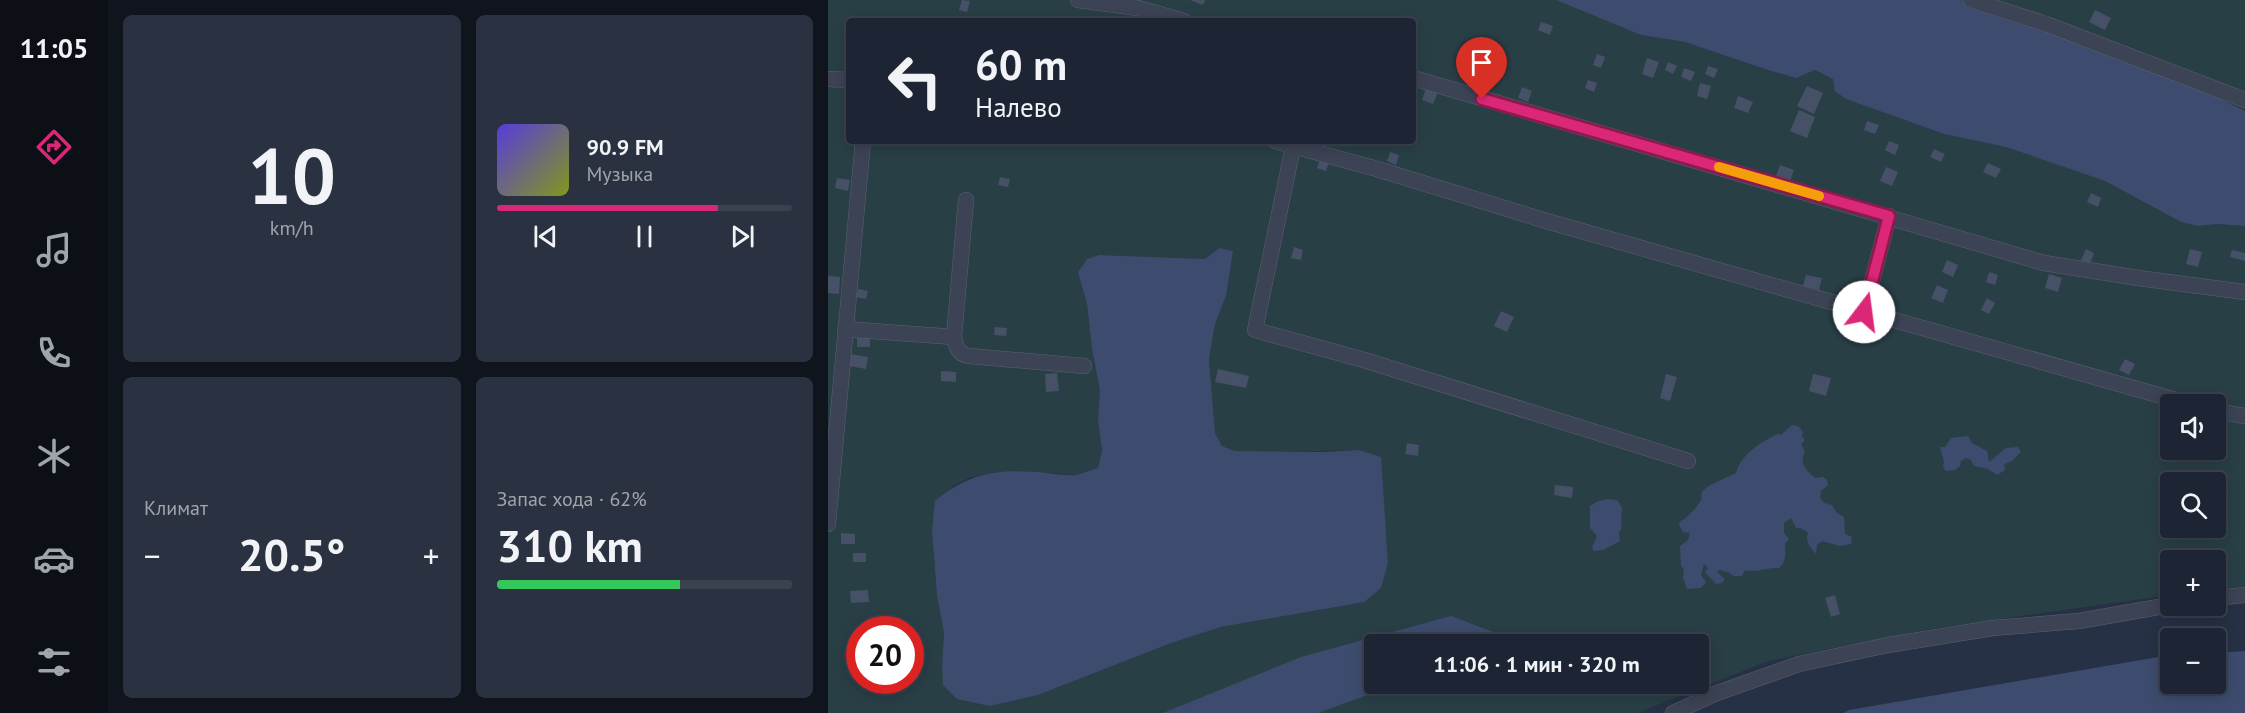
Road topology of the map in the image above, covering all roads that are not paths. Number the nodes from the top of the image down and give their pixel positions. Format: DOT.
graph roads {
  1 [pos="1078,0"];
  2 [pos="1971,0"];
  3 [pos="1173,18"];
  4 [pos="828,79"];
  5 [pos="1416,79"];
  6 [pos="846,80"];
  7 [pos="2245,100"];
  8 [pos="862,144"];
  9 [pos="1284,144"];
  10 [pos="1288,144"];
  11 [pos="966,200"];
  12 [pos="1889,216"];
  13 [pos="2245,292"];
  14 [pos="1864,312"];
  15 [pos="845,329"];
  16 [pos="954,337"];
  17 [pos="1084,366"];
  18 [pos="2160,396"];
  19 [pos="2226,413"];
  20 [pos="2245,416"];
  21 [pos="1688,461"];
  22 [pos="828,524"];
  23 [pos="2245,595"];
  24 [pos="2226,597"];
  25 [pos="2160,607"];
  26 [pos="1673,713"];
  1 -- 3 [label="lane"];
  2 -- 7 [label="lane"];
  4 -- 6 [label="lane"];
  5 -- 12 [label="lane"];
  8 -- 15 [label="lane"];
  9 -- 21 [label="lane"];
  10 -- 14 [label="lane"];
  11 -- 16 [label="lane"];
  12 -- 13 [label="lane"];
  12 -- 14 [label="lane"];
  14 -- 18 [label="lane"];
  15 -- 16 [label="lane"];
  15 -- 22 [label="lane"];
  16 -- 17 [label="lane"];
  19 -- 20 [label="lane"];
  23 -- 24 [label="lane"];
  25 -- 26 [label="lane"];
}
